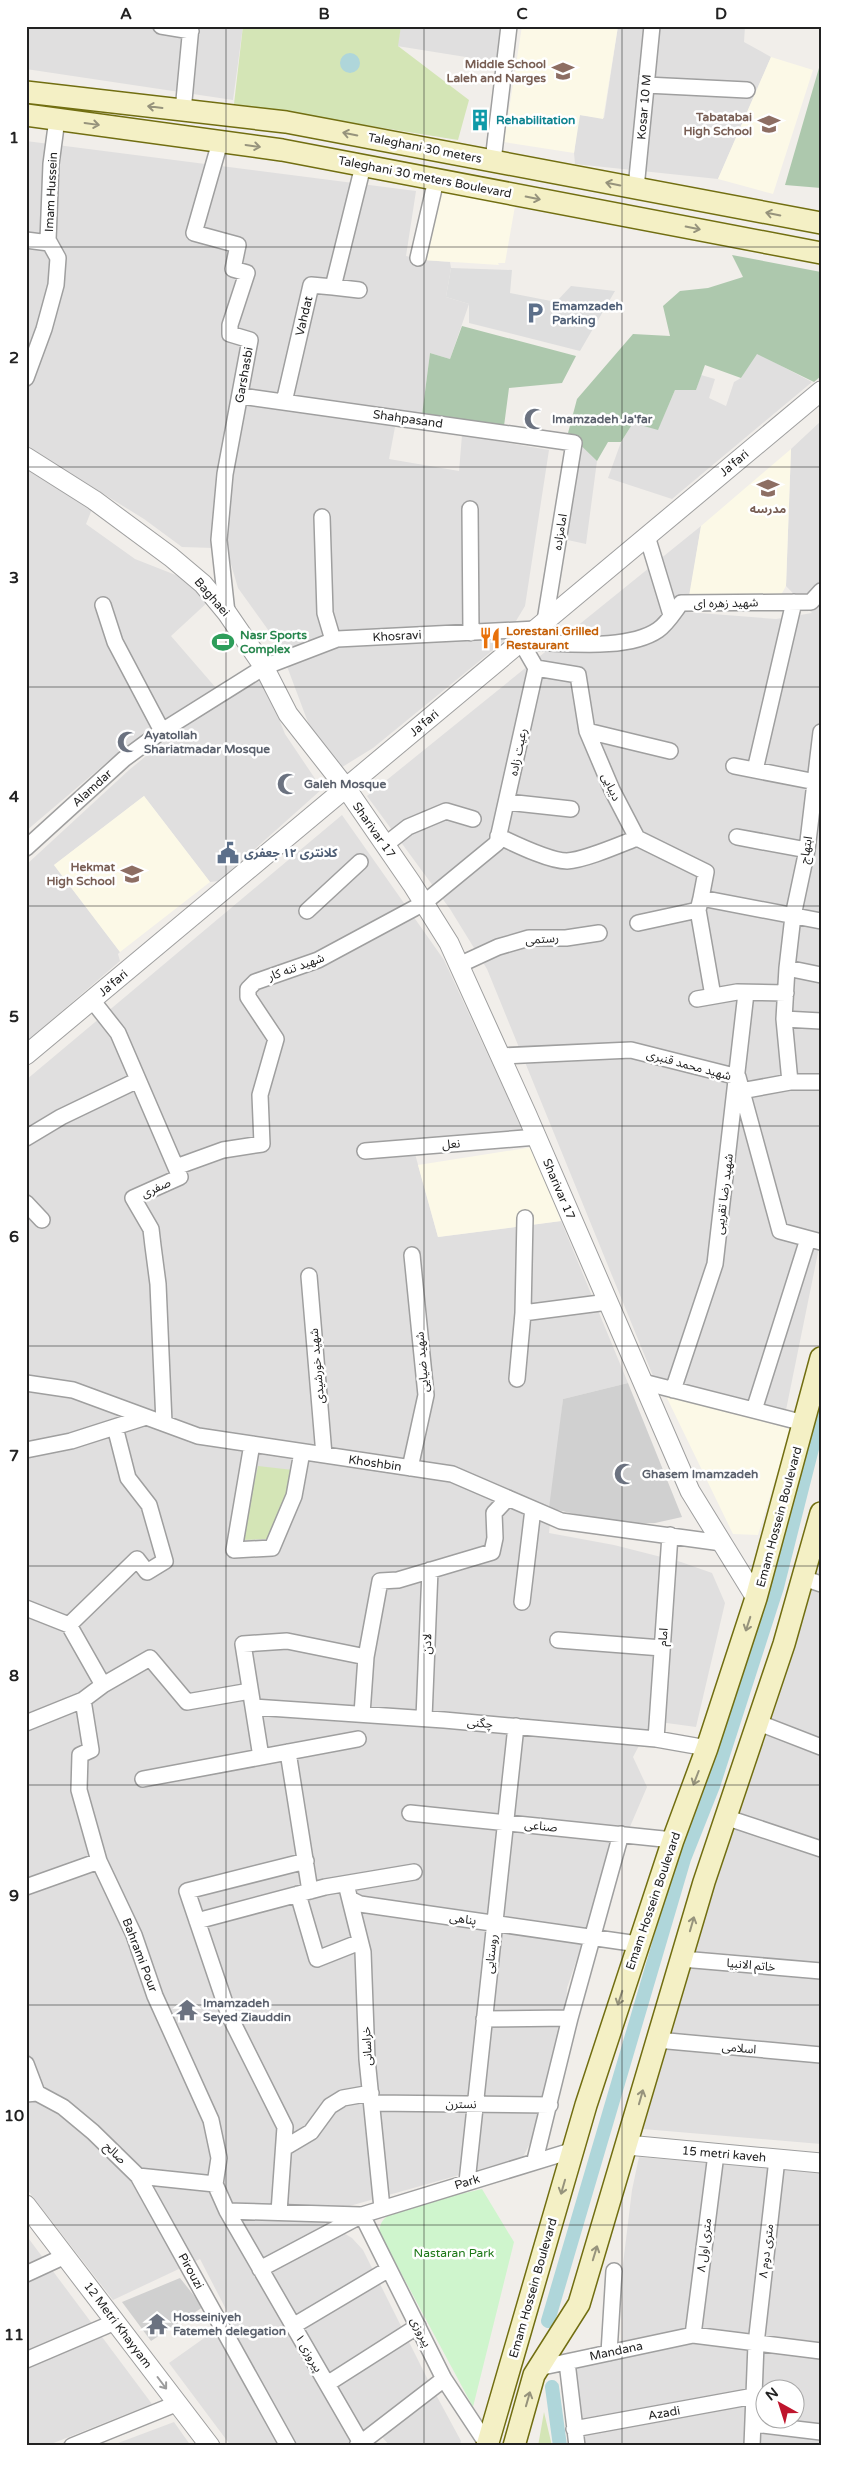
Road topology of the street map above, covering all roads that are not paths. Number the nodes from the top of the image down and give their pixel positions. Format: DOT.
graph roads {
  1 [pos="161,26"];
  2 [pos="509,26"];
  3 [pos="652,26"];
  4 [pos="191,28"];
  5 [pos="646,85"];
  6 [pos="747,90"];
  7 [pos="26,92"];
  8 [pos="183,111"];
  9 [pos="26,115"];
  10 [pos="57,119"];
  11 [pos="220,142"];
  12 [pos="493,161"];
  13 [pos="363,166"];
  14 [pos="436,180"];
  15 [pos="636,188"];
  16 [pos="821,223"];
  17 [pos="26,240"];
  18 [pos="49,243"];
  19 [pos="821,253"];
  20 [pos="418,258"];
  21 [pos="333,287"];
  22 [pos="359,290"];
  23 [pos="26,378"];
  24 [pos="821,391"];
  25 [pos="241,396"];
  26 [pos="284,402"];
  27 [pos="574,443"];
  28 [pos="26,457"];
  29 [pos="470,509"];
  30 [pos="322,517"];
  31 [pos="647,536"];
  32 [pos="821,591"];
  33 [pos="794,602"];
  34 [pos="103,605"];
  35 [pos="227,613"];
  36 [pos="671,615"];
  37 [pos="540,625"];
  38 [pos="471,633"];
  39 [pos="333,640"];
  40 [pos="521,642"];
  41 [pos="264,667"];
  42 [pos="536,668"];
  43 [pos="162,731"];
  44 [pos="587,731"];
  45 [pos="821,732"];
  46 [pos="670,751"];
  47 [pos="734,766"];
  48 [pos="755,770"];
  49 [pos="818,783"];
  50 [pos="346,788"];
  51 [pos="507,802"];
  52 [pos="571,810"];
  53 [pos="473,818"];
  54 [pos="498,836"];
  55 [pos="737,837"];
  56 [pos="636,838"];
  57 [pos="27,845"];
  58 [pos="384,845"];
  59 [pos="811,854"];
  60 [pos="360,862"];
  61 [pos="424,903"];
  62 [pos="700,904"];
  63 [pos="307,910"];
  64 [pos="793,916"];
  65 [pos="821,921"];
  66 [pos="638,922"];
  67 [pos="599,932"];
  68 [pos="459,965"];
  69 [pos="787,968"];
  70 [pos="821,975"];
  71 [pos="746,993"];
  72 [pos="786,993"];
  73 [pos="713,996"];
  74 [pos="696,999"];
  75 [pos="92,1000"];
  76 [pos="784,1019"];
  77 [pos="821,1022"];
  78 [pos="26,1055"];
  79 [pos="500,1056"];
  80 [pos="138,1080"];
  81 [pos="790,1082"];
  82 [pos="821,1082"];
  83 [pos="739,1084"];
  84 [pos="537,1137"];
  85 [pos="27,1138"];
  86 [pos="365,1151"];
  87 [pos="176,1167"];
  88 [pos="26,1204"];
  89 [pos="525,1218"];
  90 [pos="42,1220"];
  91 [pos="814,1241"];
  92 [pos="412,1256"];
  93 [pos="309,1276"];
  94 [pos="608,1302"];
  95 [pos="523,1313"];
  96 [pos="821,1358"];
  97 [pos="517,1379"];
  98 [pos="643,1382"];
  99 [pos="26,1383"];
  100 [pos="673,1390"];
  101 [pos="754,1410"];
  102 [pos="146,1417"];
  103 [pos="164,1423"];
  104 [pos="804,1423"];
  105 [pos="116,1426"];
  106 [pos="252,1444"];
  107 [pos="26,1450"];
  108 [pos="302,1452"];
  109 [pos="324,1455"];
  110 [pos="410,1468"];
  111 [pos="508,1498"];
  112 [pos="533,1509"];
  113 [pos="821,1514"];
  114 [pos="670,1535"];
  115 [pos="722,1543"];
  116 [pos="430,1570"];
  117 [pos="812,1581"];
  118 [pos="756,1598"];
  119 [pos="522,1602"];
  120 [pos="26,1608"];
  121 [pos="69,1625"];
  122 [pos="558,1640"];
  123 [pos="662,1648"];
  124 [pos="366,1657"];
  125 [pos="103,1685"];
  126 [pos="250,1691"];
  127 [pos="83,1700"];
  128 [pos="253,1707"];
  129 [pos="362,1714"];
  130 [pos="424,1718"];
  131 [pos="26,1723"];
  132 [pos="759,1723"];
  133 [pos="516,1726"];
  134 [pos="358,1739"];
  135 [pos="656,1739"];
  136 [pos="821,1747"];
  137 [pos="707,1748"];
  138 [pos="288,1752"];
  139 [pos="261,1757"];
  140 [pos="143,1779"];
  141 [pos="410,1812"];
  142 [pos="725,1817"];
  143 [pos="506,1822"];
  144 [pos="621,1834"];
  145 [pos="673,1840"];
  146 [pos="821,1849"];
  147 [pos="99,1861"];
  148 [pos="306,1861"];
  149 [pos="414,1872"];
  150 [pos="26,1887"];
  151 [pos="348,1892"];
  152 [pos="304,1893"];
  153 [pos="197,1921"];
  154 [pos="495,1924"];
  155 [pos="592,1937"];
  156 [pos="360,1942"];
  157 [pos="638,1944"];
  158 [pos="682,1959"];
  159 [pos="821,1971"];
  160 [pos="570,2018"];
  161 [pos="484,2019"];
  162 [pos="657,2040"];
  163 [pos="821,2056"];
  164 [pos="26,2064"];
  165 [pos="32,2093"];
  166 [pos="371,2098"];
  167 [pos="475,2104"];
  168 [pos="550,2105"];
  169 [pos="627,2145"];
  170 [pos="284,2148"];
  171 [pos="574,2150"];
  172 [pos="716,2154"];
  173 [pos="777,2159"];
  174 [pos="536,2160"];
  175 [pos="821,2163"];
  176 [pos="138,2176"];
  177 [pos="467,2182"];
  178 [pos="215,2184"];
  179 [pos="26,2205"];
  180 [pos="382,2208"];
  181 [pos="227,2211"];
  182 [pos="279,2212"];
  183 [pos="362,2215"];
  184 [pos="65,2256"];
  185 [pos="260,2269"];
  186 [pos="389,2269"];
  187 [pos="614,2271"];
  188 [pos="26,2274"];
  189 [pos="526,2314"];
  190 [pos="115,2322"];
  191 [pos="293,2326"];
  192 [pos="418,2326"];
  193 [pos="561,2334"];
  194 [pos="693,2335"];
  195 [pos="756,2344"];
  196 [pos="821,2351"];
  197 [pos="609,2353"];
  198 [pos="26,2360"];
  199 [pos="567,2362"];
  200 [pos="511,2365"];
  201 [pos="538,2368"];
  202 [pos="444,2379"];
  203 [pos="755,2380"];
  204 [pos="327,2384"];
  205 [pos="754,2396"];
  206 [pos="178,2403"];
  207 [pos="753,2424"];
  208 [pos="574,2430"];
  209 [pos="821,2432"];
  210 [pos="359,2444"];
  211 [pos="487,2445"];
  212 [pos="72,2446"];
  213 [pos="210,2446"];
  214 [pos="288,2446"];
  215 [pos="514,2446"];
  216 [pos="577,2446"];
  217 [pos="752,2446"];
  1 -- 4 [label="street"];
  2 -- 12 [label="street"];
  3 -- 5 [label="street, Kosar 10 M"];
  4 -- 8 [label="street"];
  5 -- 6 [label="street"];
  5 -- 15 [label="street, Kosar 10 M"];
  8 -- 7 [label="main road, Taleghani 30 meters, one-way"];
  12 -- 8 [label="main road, Taleghani 30 meters, one-way"];
  9 -- 10 [label="main road, Taleghani 30 meters Boulevard"];
  10 -- 11 [label="main road, Taleghani 30 meters Boulevard, one-way"];
  10 -- 18 [label="street, Imam Hussein"];
  11 -- 13 [label="main road, Taleghani 30 meters Boulevard, one-way"];
  11 -- 25 [label="street, Garshasbi"];
  15 -- 12 [label="main road, Taleghani 30 meters, one-way"];
  13 -- 14 [label="main road, Taleghani 30 meters Boulevard"];
  13 -- 21 [label="street"];
  14 -- 19 [label="main road, Taleghani 30 meters Boulevard, one-way"];
  14 -- 20 [label="street"];
  16 -- 15 [label="main road, Taleghani 30 meters, one-way"];
  17 -- 18 [label="street"];
  18 -- 23 [label="street, Imam Hussein"];
  21 -- 22 [label="street"];
  21 -- 26 [label="street, Vahdat"];
  24 -- 31 [label="street, Ja'fari"];
  25 -- 26 [label="street, Shahpasand"];
  25 -- 35 [label="street, Garshasbi"];
  26 -- 27 [label="street, Shahpasand"];
  27 -- 37 [label="street, امامزاده"];
  28 -- 35 [label="street, Baghaei"];
  29 -- 38 [label="street"];
  30 -- 39 [label="street"];
  31 -- 36 [label="street"];
  31 -- 37 [label="street, Ja'fari"];
  32 -- 33 [label="street, شهید زهره ای"];
  33 -- 36 [label="street, شهید زهره ای"];
  33 -- 48 [label="street"];
  34 -- 43 [label="street"];
  35 -- 41 [label="street, Baghaei"];
  36 -- 40 [label="street, شهید زهره ای"];
  37 -- 38 [label="street, Khosravi"];
  37 -- 40 [label="street, Ja'fari"];
  38 -- 39 [label="street, Khosravi"];
  39 -- 41 [label="street, Khosravi"];
  40 -- 42 [label="street"];
  40 -- 50 [label="street, Ja'fari"];
  41 -- 43 [label="street, Alamdar"];
  41 -- 50 [label="street, Baghaei"];
  42 -- 44 [label="street, دیبایی"];
  42 -- 51 [label="street, رعیت زاده"];
  43 -- 57 [label="street, Alamdar"];
  44 -- 46 [label="street"];
  44 -- 56 [label="street, دیبایی"];
  45 -- 49 [label="street, ابتهاج"];
  47 -- 48 [label="street"];
  48 -- 49 [label="street"];
  49 -- 59 [label="street, ابتهاج"];
  50 -- 58 [label="street, Sharivar 17"];
  50 -- 75 [label="street, Ja'fari"];
  51 -- 52 [label="street"];
  51 -- 54 [label="street, رعیت زاده"];
  53 -- 58 [label="street"];
  54 -- 56 [label="street"];
  54 -- 61 [label="street, رعیت زاده"];
  55 -- 59 [label="street"];
  56 -- 62 [label="street"];
  58 -- 61 [label="street, Sharivar 17"];
  59 -- 64 [label="street, ابتهاج"];
  60 -- 63 [label="street"];
  61 -- 68 [label="street, Sharivar 17"];
  61 -- 87 [label="street, شهید تنه کار"];
  62 -- 64 [label="street"];
  62 -- 66 [label="street"];
  62 -- 73 [label="street"];
  64 -- 65 [label="street"];
  64 -- 69 [label="street, ابتهاج"];
  67 -- 68 [label="street, رستمی"];
  68 -- 79 [label="street, Sharivar 17"];
  69 -- 70 [label="street"];
  69 -- 72 [label="street, ابتهاج"];
  71 -- 72 [label="street"];
  71 -- 73 [label="street"];
  71 -- 83 [label="street, شهید رضا تقریبی"];
  72 -- 76 [label="street, ابتهاج"];
  73 -- 74 [label="street"];
  75 -- 78 [label="street, Ja'fari"];
  75 -- 80 [label="street, صفری"];
  76 -- 77 [label="street"];
  76 -- 81 [label="street, ابتهاج"];
  79 -- 83 [label="street, شهید محمد قنبری"];
  79 -- 84 [label="street, Sharivar 17"];
  80 -- 85 [label="street"];
  80 -- 87 [label="street, صفری"];
  81 -- 82 [label="street"];
  81 -- 83 [label="street"];
  83 -- 91 [label="street, شهید محمد قنبری"];
  83 -- 100 [label="street, شهید رضا تقریبی"];
  84 -- 86 [label="street, نعل"];
  84 -- 94 [label="street, Sharivar 17"];
  87 -- 103 [label="street, صفری"];
  88 -- 90 [label="street"];
  89 -- 95 [label="street"];
  91 -- 101 [label="street"];
  92 -- 110 [label="street, شهید ضیایی"];
  93 -- 109 [label="street, شهید خورشیدی"];
  94 -- 95 [label="street"];
  94 -- 98 [label="street, Sharivar 17"];
  95 -- 97 [label="street"];
  96 -- 104 [label="main road, Emam Hossein Boulevard"];
  98 -- 100 [label="street"];
  98 -- 115 [label="street, Sharivar 17"];
  99 -- 102 [label="street, Khoshbin"];
  100 -- 101 [label="street"];
  101 -- 104 [label="street"];
  102 -- 103 [label="street, Khoshbin"];
  102 -- 105 [label="street"];
  103 -- 106 [label="street, Khoshbin"];
  104 -- 118 [label="main road, Emam Hossein Boulevard"];
  105 -- 107 [label="street"];
  105 -- 121 [label="street"];
  106 -- 108 [label="street, Khoshbin"];
  106 -- 108 [label="street"];
  108 -- 109 [label="street, Khoshbin"];
  109 -- 110 [label="street, Khoshbin"];
  110 -- 111 [label="street, Khoshbin"];
  111 -- 112 [label="street, Khoshbin"];
  111 -- 116 [label="street"];
  112 -- 114 [label="street, Khoshbin"];
  112 -- 119 [label="street"];
  113 -- 117 [label="main road"];
  114 -- 115 [label="street, Khoshbin"];
  114 -- 123 [label="street, امام"];
  115 -- 118 [label="street, Sharivar 17"];
  116 -- 124 [label="street"];
  116 -- 130 [label="street, لادن"];
  117 -- 132 [label="main road"];
  118 -- 137 [label="main road, Emam Hossein Boulevard, one-way"];
  120 -- 121 [label="street"];
  121 -- 125 [label="street"];
  122 -- 123 [label="street"];
  123 -- 135 [label="street, امام"];
  124 -- 126 [label="street"];
  124 -- 129 [label="street"];
  125 -- 126 [label="street"];
  125 -- 127 [label="street"];
  126 -- 128 [label="street"];
  127 -- 131 [label="street"];
  127 -- 147 [label="street, Bahrami Pour"];
  128 -- 129 [label="street, چگنی"];
  128 -- 139 [label="street"];
  129 -- 130 [label="street, چگنی"];
  130 -- 133 [label="street, چگنی"];
  132 -- 136 [label="street"];
  132 -- 142 [label="main road"];
  133 -- 135 [label="street, چگنی"];
  133 -- 143 [label="street, روستایی"];
  134 -- 138 [label="street"];
  135 -- 137 [label="street, چگنی"];
  137 -- 145 [label="main road, Emam Hossein Boulevard, one-way"];
  138 -- 139 [label="street"];
  138 -- 148 [label="street"];
  139 -- 140 [label="street"];
  141 -- 143 [label="street, صناعی"];
  142 -- 146 [label="street"];
  158 -- 142 [label="main road, one-way"];
  143 -- 144 [label="street, صناعی"];
  143 -- 154 [label="street, روستایی"];
  144 -- 145 [label="street, صناعی"];
  144 -- 155 [label="street"];
  145 -- 157 [label="main road, Emam Hossein Boulevard"];
  147 -- 150 [label="street"];
  147 -- 178 [label="street, Bahrami Pour"];
  148 -- 152 [label="street"];
  148 -- 153 [label="street"];
  149 -- 151 [label="street"];
  151 -- 152 [label="street"];
  151 -- 154 [label="street, پناهی"];
  151 -- 156 [label="street, خراسانی"];
  152 -- 153 [label="street"];
  152 -- 156 [label="street"];
  153 -- 170 [label="street"];
  154 -- 155 [label="street, پناهی"];
  154 -- 161 [label="street, روستایی"];
  155 -- 157 [label="street, پناهی"];
  155 -- 160 [label="street"];
  156 -- 166 [label="street, خراسانی"];
  157 -- 171 [label="main road, Emam Hossein Boulevard, one-way"];
  158 -- 159 [label="street, خاتم الانبیا"];
  158 -- 162 [label="main road"];
  160 -- 161 [label="street"];
  160 -- 168 [label="street"];
  161 -- 167 [label="street, روستایی"];
  162 -- 163 [label="street, اسلامی"];
  169 -- 162 [label="main road, one-way"];
  164 -- 165 [label="street"];
  165 -- 176 [label="street, صالح"];
  166 -- 167 [label="street, نسترن"];
  166 -- 170 [label="street, نسترن"];
  166 -- 180 [label="street, خراسانی"];
  167 -- 168 [label="street, نسترن"];
  167 -- 177 [label="street, روستایی"];
  168 -- 174 [label="street"];
  169 -- 172 [label="street, 15 metri kaveh"];
  193 -- 169 [label="main road, one-way"];
  170 -- 182 [label="street"];
  171 -- 174 [label="street, Park"];
  171 -- 189 [label="main road, Emam Hossein Boulevard, one-way"];
  172 -- 173 [label="street, 15 metri kaveh"];
  172 -- 194 [label="street, ۸ متری اول"];
  173 -- 175 [label="street, 15 metri kaveh"];
  173 -- 195 [label="street, ۸ متری دوم"];
  174 -- 177 [label="street, Park"];
  176 -- 178 [label="street"];
  176 -- 214 [label="street, Pirouzi"];
  177 -- 180 [label="street, Park"];
  178 -- 181 [label="street, پیروزی ۱"];
  179 -- 184 [label="street, 12 Metri Khayyam"];
  180 -- 183 [label="street, Park"];
  181 -- 182 [label="street"];
  181 -- 185 [label="street, پیروزی ۱"];
  182 -- 183 [label="street"];
  183 -- 185 [label="street"];
  183 -- 186 [label="street, پیروزی"];
  184 -- 188 [label="street"];
  184 -- 190 [label="street, 12 Metri Khayyam"];
  185 -- 191 [label="street, پیروزی ۱"];
  186 -- 191 [label="street"];
  186 -- 192 [label="street, پیروزی"];
  187 -- 197 [label="street"];
  189 -- 193 [label="main road"];
  189 -- 200 [label="main road, Emam Hossein Boulevard"];
  190 -- 198 [label="street"];
  190 -- 206 [label="street, 12 Metri Khayyam, one-way"];
  191 -- 204 [label="street, پیروزی ۱"];
  192 -- 202 [label="street, پیروزی"];
  192 -- 204 [label="street"];
  193 -- 201 [label="main road"];
  194 -- 195 [label="street"];
  194 -- 197 [label="street, Mandana"];
  195 -- 196 [label="street"];
  195 -- 203 [label="street, ۸ متری دوم"];
  197 -- 199 [label="street, Mandana"];
  199 -- 201 [label="street, Mandana"];
  199 -- 208 [label="street"];
  200 -- 201 [label="main road"];
  200 -- 211 [label="main road, Emam Hossein Boulevard"];
  215 -- 201 [label="main road, one-way"];
  202 -- 210 [label="street"];
  202 -- 211 [label="street, پیروزی"];
  204 -- 210 [label="street, پیروزی ۱"];
  205 -- 207 [label="street, ۸ متری دوم"];
  205 -- 208 [label="street, Azadi"];
  206 -- 212 [label="street"];
  206 -- 213 [label="street, 12 Metri Khayyam"];
  207 -- 209 [label="street"];
  207 -- 217 [label="street, ۸ متری دوم"];
  208 -- 216 [label="street"];
}
